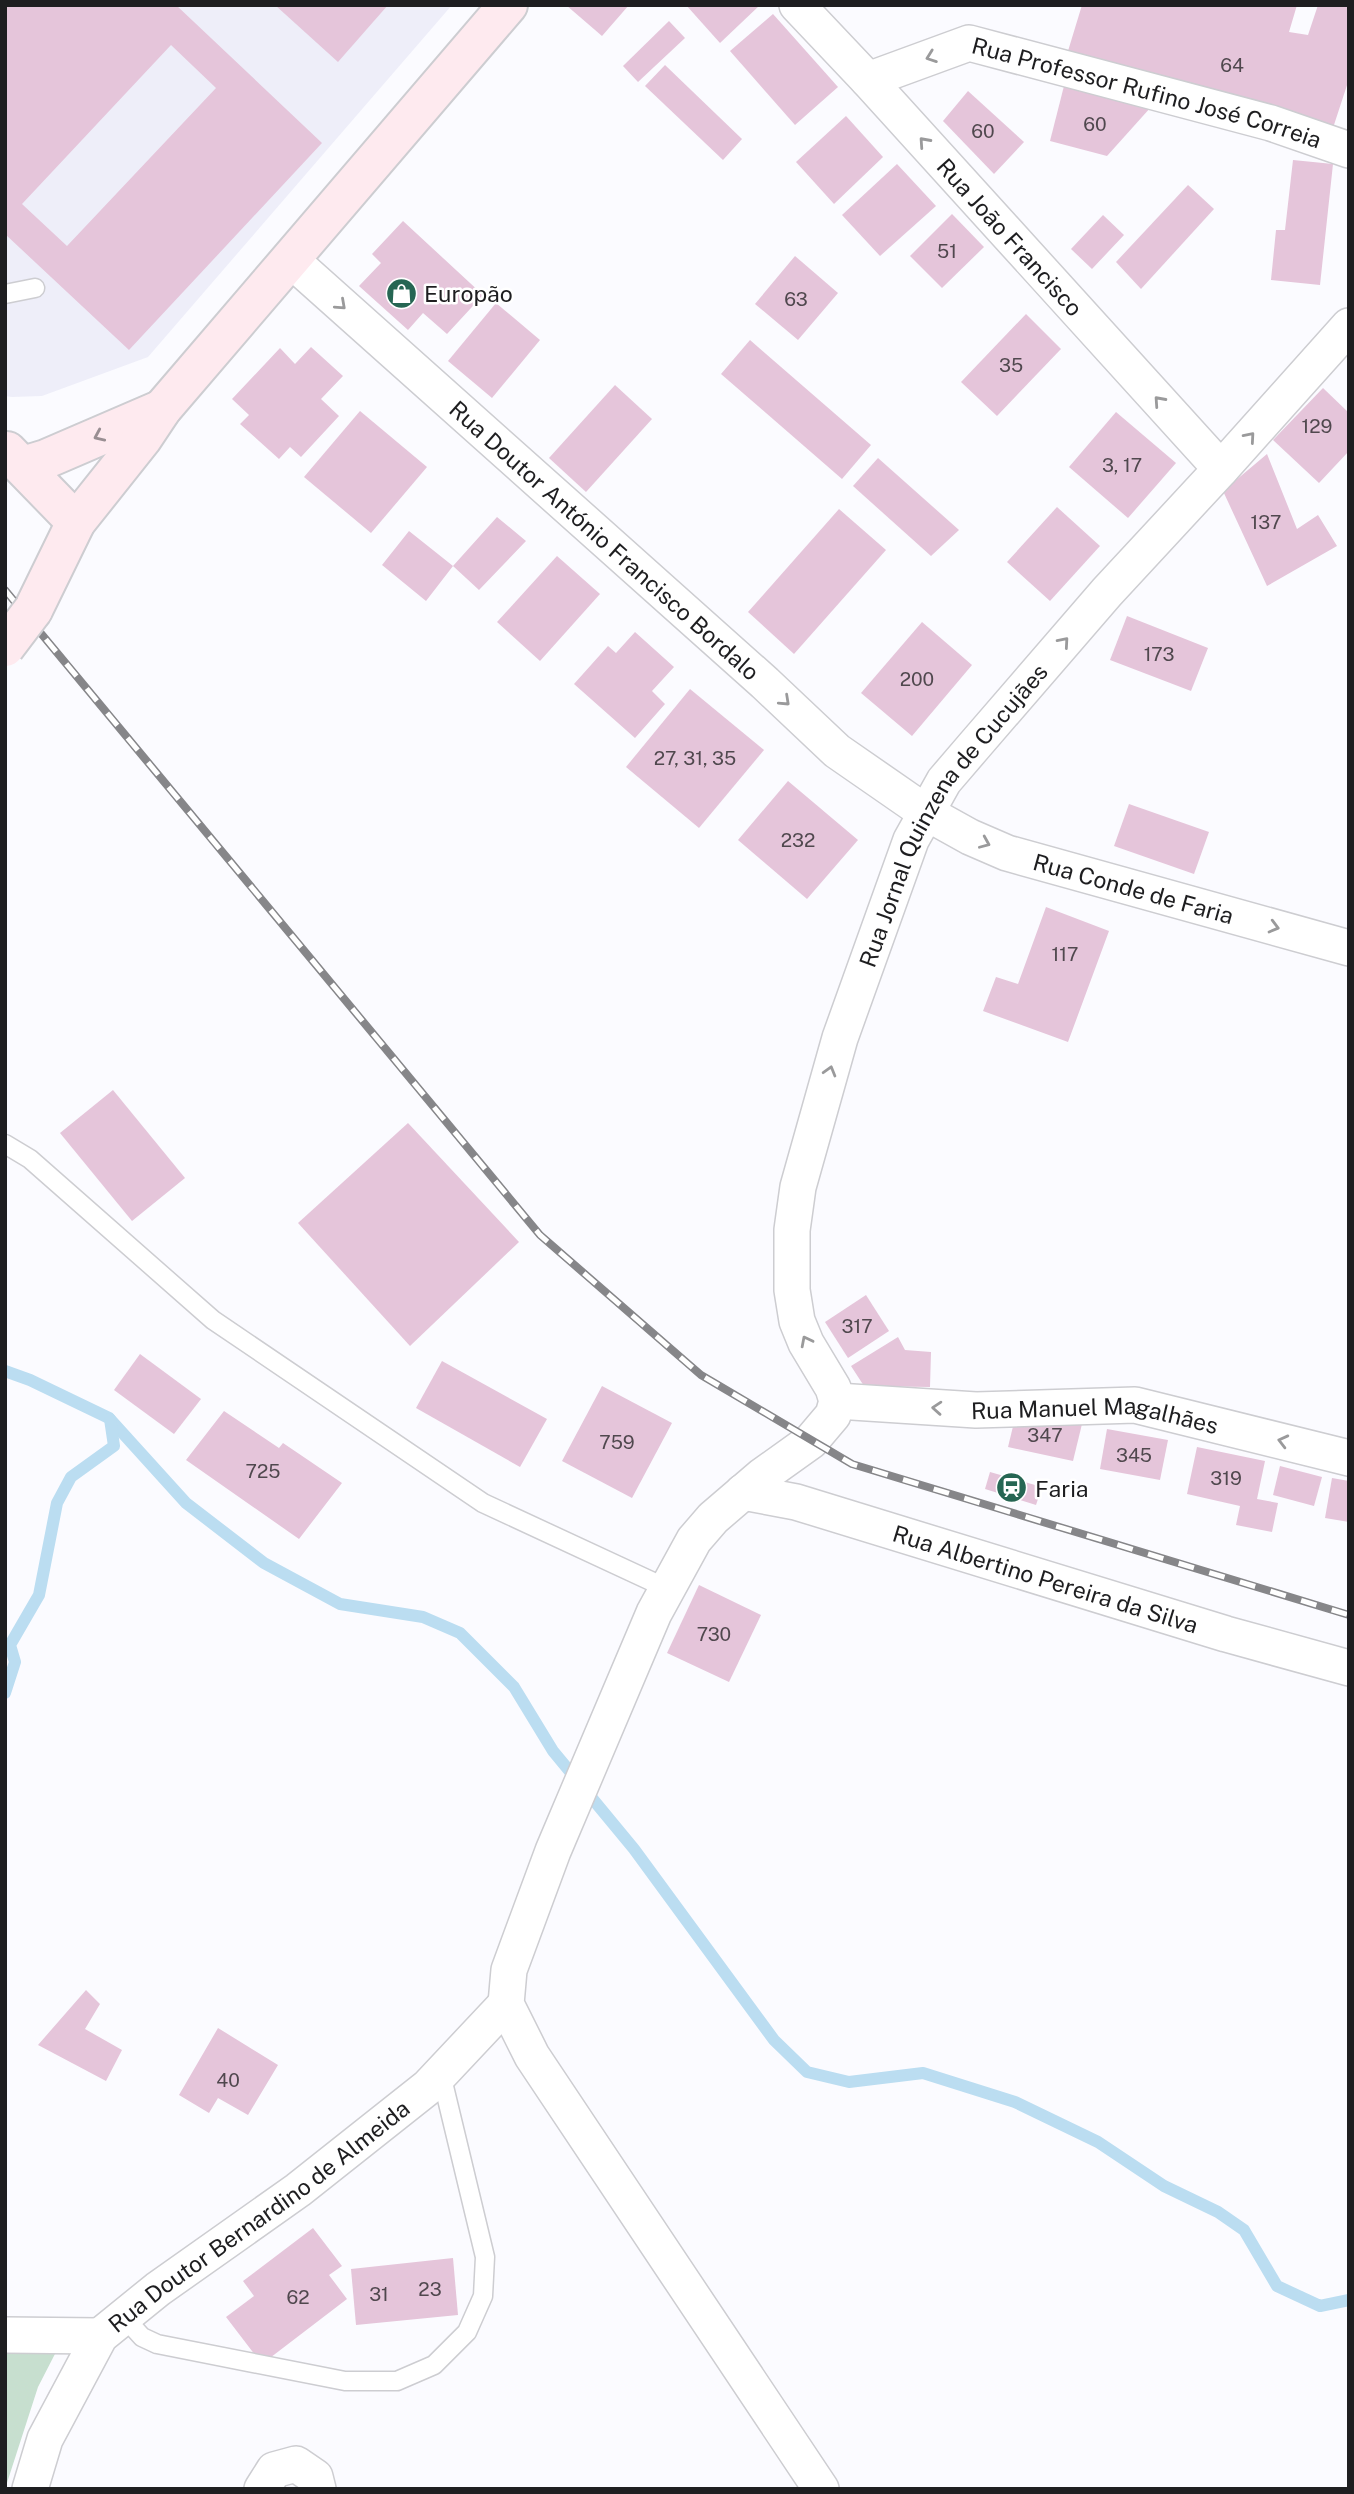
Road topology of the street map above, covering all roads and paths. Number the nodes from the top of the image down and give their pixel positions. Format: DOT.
graph roads {
  1 [pos="508,5"];
  2 [pos="797,5"];
  3 [pos="868,80"];
  4 [pos="1349,150"];
  5 [pos="290,259"];
  6 [pos="35,288"];
  7 [pos="5,294"];
  8 [pos="1349,326"];
  9 [pos="162,409"];
  10 [pos="14,458"];
  11 [pos="1221,469"];
  12 [pos="76,522"];
  13 [pos="5,646"];
  14 [pos="925,812"];
  15 [pos="1349,948"];
  16 [pos="5,1144"];
  17 [pos="837,1401"];
  18 [pos="1349,1458"];
  19 [pos="743,1492"];
  20 [pos="666,1588"];
  21 [pos="1349,1668"];
  22 [pos="506,2004"];
  23 [pos="441,2074"];
  24 [pos="111,2326"];
  25 [pos="5,2335"];
  26 [pos="30,2489"];
  27 [pos="262,2489"];
  28 [pos="318,2489"];
  29 [pos="821,2489"];
  1 -- 5 [label="street"];
  2 -- 3 [label="street, Rua João Francisco"];
  4 -- 3 [label="street, Rua Professor Rufino José Correia, one-way"];
  11 -- 3 [label="street, Rua João Francisco, one-way"];
  5 -- 9 [label="street"];
  5 -- 14 [label="street, Rua Doutor António Francisco Bordalo, one-way"];
  6 -- 7 [label="lane"];
  11 -- 8 [label="street, Rua Jornal Quinzena de Cucujães, one-way"];
  9 -- 10 [label="street, one-way"];
  9 -- 12 [label="street"];
  10 -- 12 [label="street"];
  14 -- 11 [label="street, Rua Jornal Quinzena de Cucujães, one-way"];
  12 -- 13 [label="street, bridge"];
  14 -- 15 [label="street, Rua Conde de Faria, one-way"];
  17 -- 14 [label="street, Rua Jornal Quinzena de Cucujães, one-way"];
  16 -- 20 [label="lane"];
  18 -- 17 [label="street, Rua Manuel Magalhães, one-way"];
  17 -- 19 [label="street"];
  19 -- 20 [label="street"];
  19 -- 21 [label="street, Rua Albertino Pereira da Silva"];
  20 -- 22 [label="street"];
  22 -- 23 [label="street, Rua Doutor Bernardino de Almeida"];
  22 -- 29 [label="street"];
  23 -- 24 [label="street, Rua Doutor Bernardino de Almeida"];
  23 -- 24 [label="lane"];
  24 -- 25 [label="street"];
  24 -- 26 [label="street, Rua Doutor Bernardino de Almeida"];
  27 -- 28 [label="street"];
}
